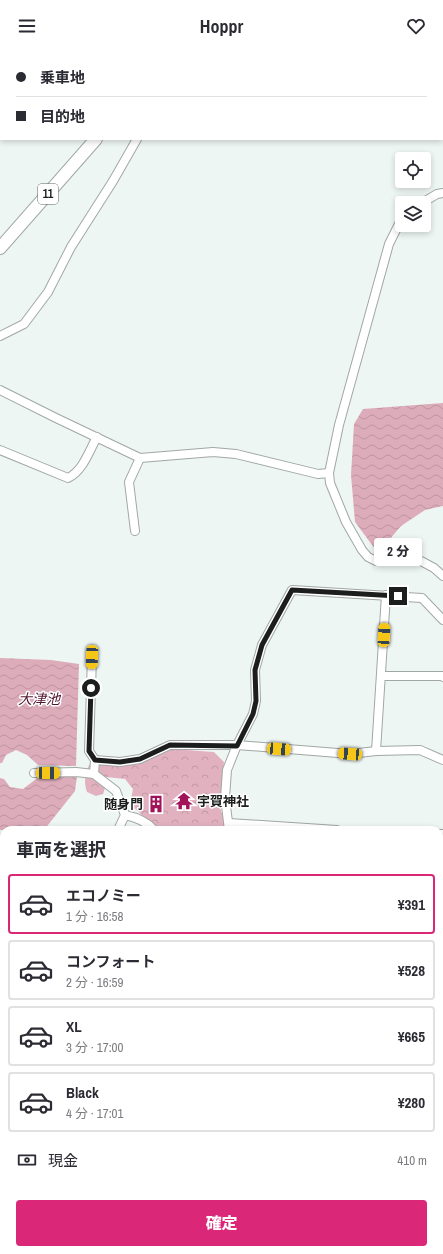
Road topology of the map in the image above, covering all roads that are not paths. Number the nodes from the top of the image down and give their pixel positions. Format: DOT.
graph roads {
  1 [pos="95,140"];
  2 [pos="136,140"];
  3 [pos="443,193"];
  4 [pos="431,198"];
  5 [pos="395,232"];
  6 [pos="0,248"];
  7 [pos="0,336"];
  8 [pos="0,390"];
  9 [pos="97,437"];
  10 [pos="0,450"];
  11 [pos="140,458"];
  12 [pos="329,473"];
  13 [pos="135,531"];
  14 [pos="443,576"];
  15 [pos="386,595"];
  16 [pos="443,620"];
  17 [pos="92,657"];
  18 [pos="381,676"];
  19 [pos="443,677"];
  20 [pos="237,746"];
  21 [pos="376,751"];
  22 [pos="95,760"];
  23 [pos="443,760"];
  24 [pos="34,773"];
  25 [pos="94,774"];
  26 [pos="125,815"];
  27 [pos="120,826"];
  28 [pos="151,826"];
  29 [pos="229,826"];
  1 -- 6 [label="highway, 11"];
  2 -- 7 [label="street"];
  3 -- 4 [label="street"];
  5 -- 12 [label="street"];
  8 -- 9 [label="street"];
  9 -- 10 [label="street"];
  9 -- 11 [label="street"];
  11 -- 12 [label="street"];
  11 -- 13 [label="street"];
  12 -- 14 [label="street"];
  15 -- 16 [label="street"];
  15 -- 18 [label="street"];
  15 -- 20 [label="street"];
  17 -- 22 [label="street"];
  18 -- 19 [label="street"];
  18 -- 21 [label="street"];
  20 -- 21 [label="street"];
  20 -- 22 [label="street"];
  20 -- 29 [label="street"];
  21 -- 23 [label="street"];
  22 -- 25 [label="street"];
  24 -- 25 [label="street"];
  25 -- 26 [label="street"];
  26 -- 27 [label="street"];
  26 -- 28 [label="street"];
}
